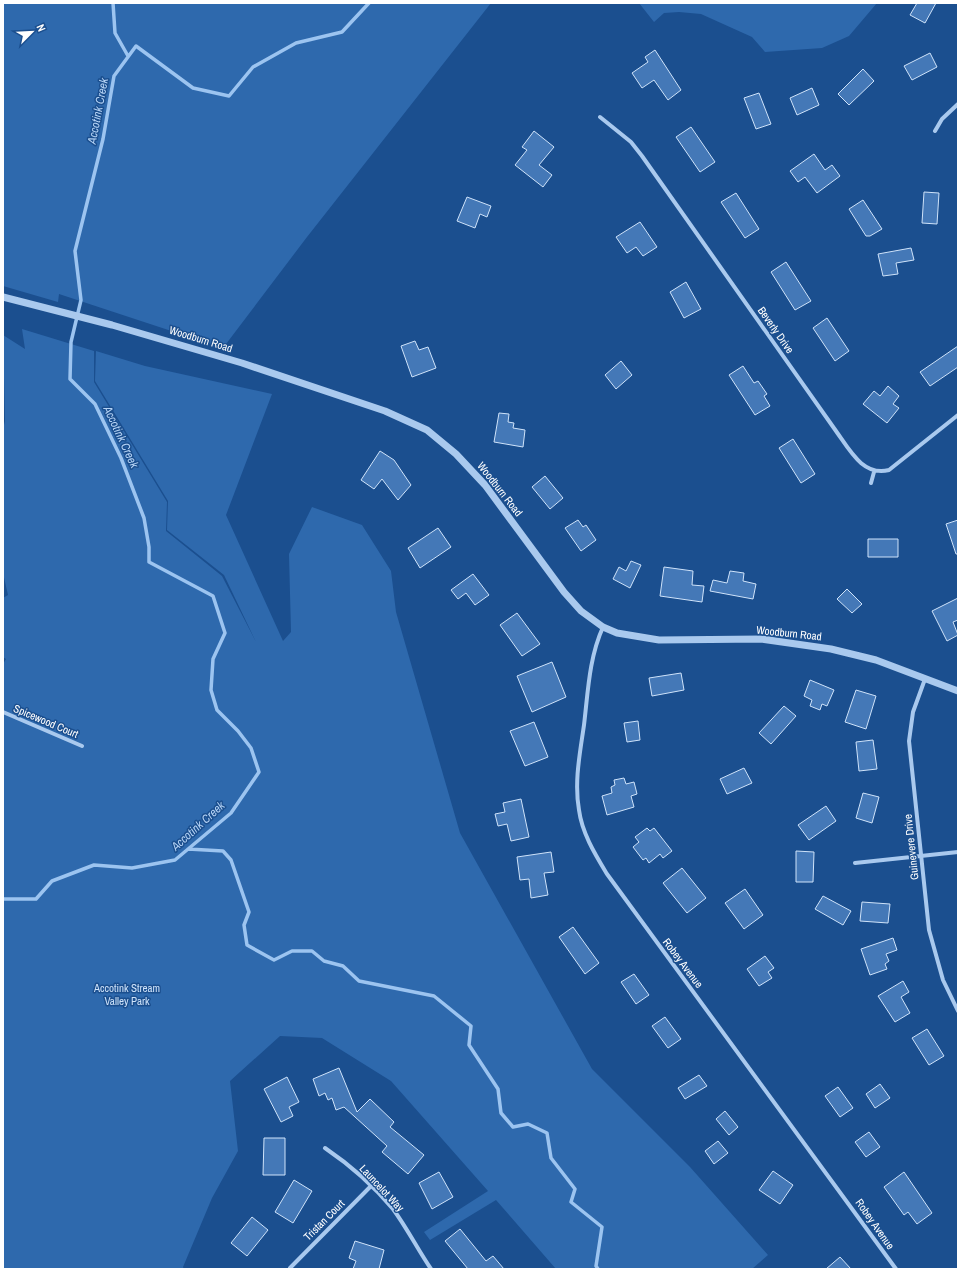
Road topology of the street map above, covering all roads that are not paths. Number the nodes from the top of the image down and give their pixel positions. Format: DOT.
graph roads {
  1 [pos="958,104"];
  2 [pos="600,117"];
  3 [pos="935,131"];
  4 [pos="3,297"];
  5 [pos="956,417"];
  6 [pos="958,424"];
  7 [pos="874,472"];
  8 [pos="871,483"];
  9 [pos="603,627"];
  10 [pos="925,679"];
  11 [pos="958,691"];
  12 [pos="3,712"];
  13 [pos="82,746"];
  14 [pos="958,852"];
  15 [pos="921,856"];
  16 [pos="855,863"];
  17 [pos="958,1011"];
  18 [pos="325,1148"];
  19 [pos="371,1186"];
  20 [pos="290,1268"];
  21 [pos="431,1269"];
  22 [pos="896,1269"];
  1 -- 3 [label="street"];
  2 -- 7 [label="street, Beverly Drive"];
  4 -- 9 [label="street, Woodburn Road"];
  5 -- 6 [label="street"];
  5 -- 7 [label="street"];
  7 -- 8 [label="street"];
  9 -- 10 [label="street, Woodburn Road"];
  9 -- 22 [label="street, Robey Avenue"];
  10 -- 11 [label="street, Woodburn Road"];
  10 -- 15 [label="street, Guinevere Drive"];
  12 -- 13 [label="street, Spicewood Court"];
  14 -- 15 [label="street"];
  15 -- 16 [label="street"];
  15 -- 17 [label="street, Guinevere Drive"];
  18 -- 19 [label="street, Launcelot Way"];
  19 -- 20 [label="street, Tristan Court"];
  19 -- 21 [label="street, Launcelot Way"];
}
